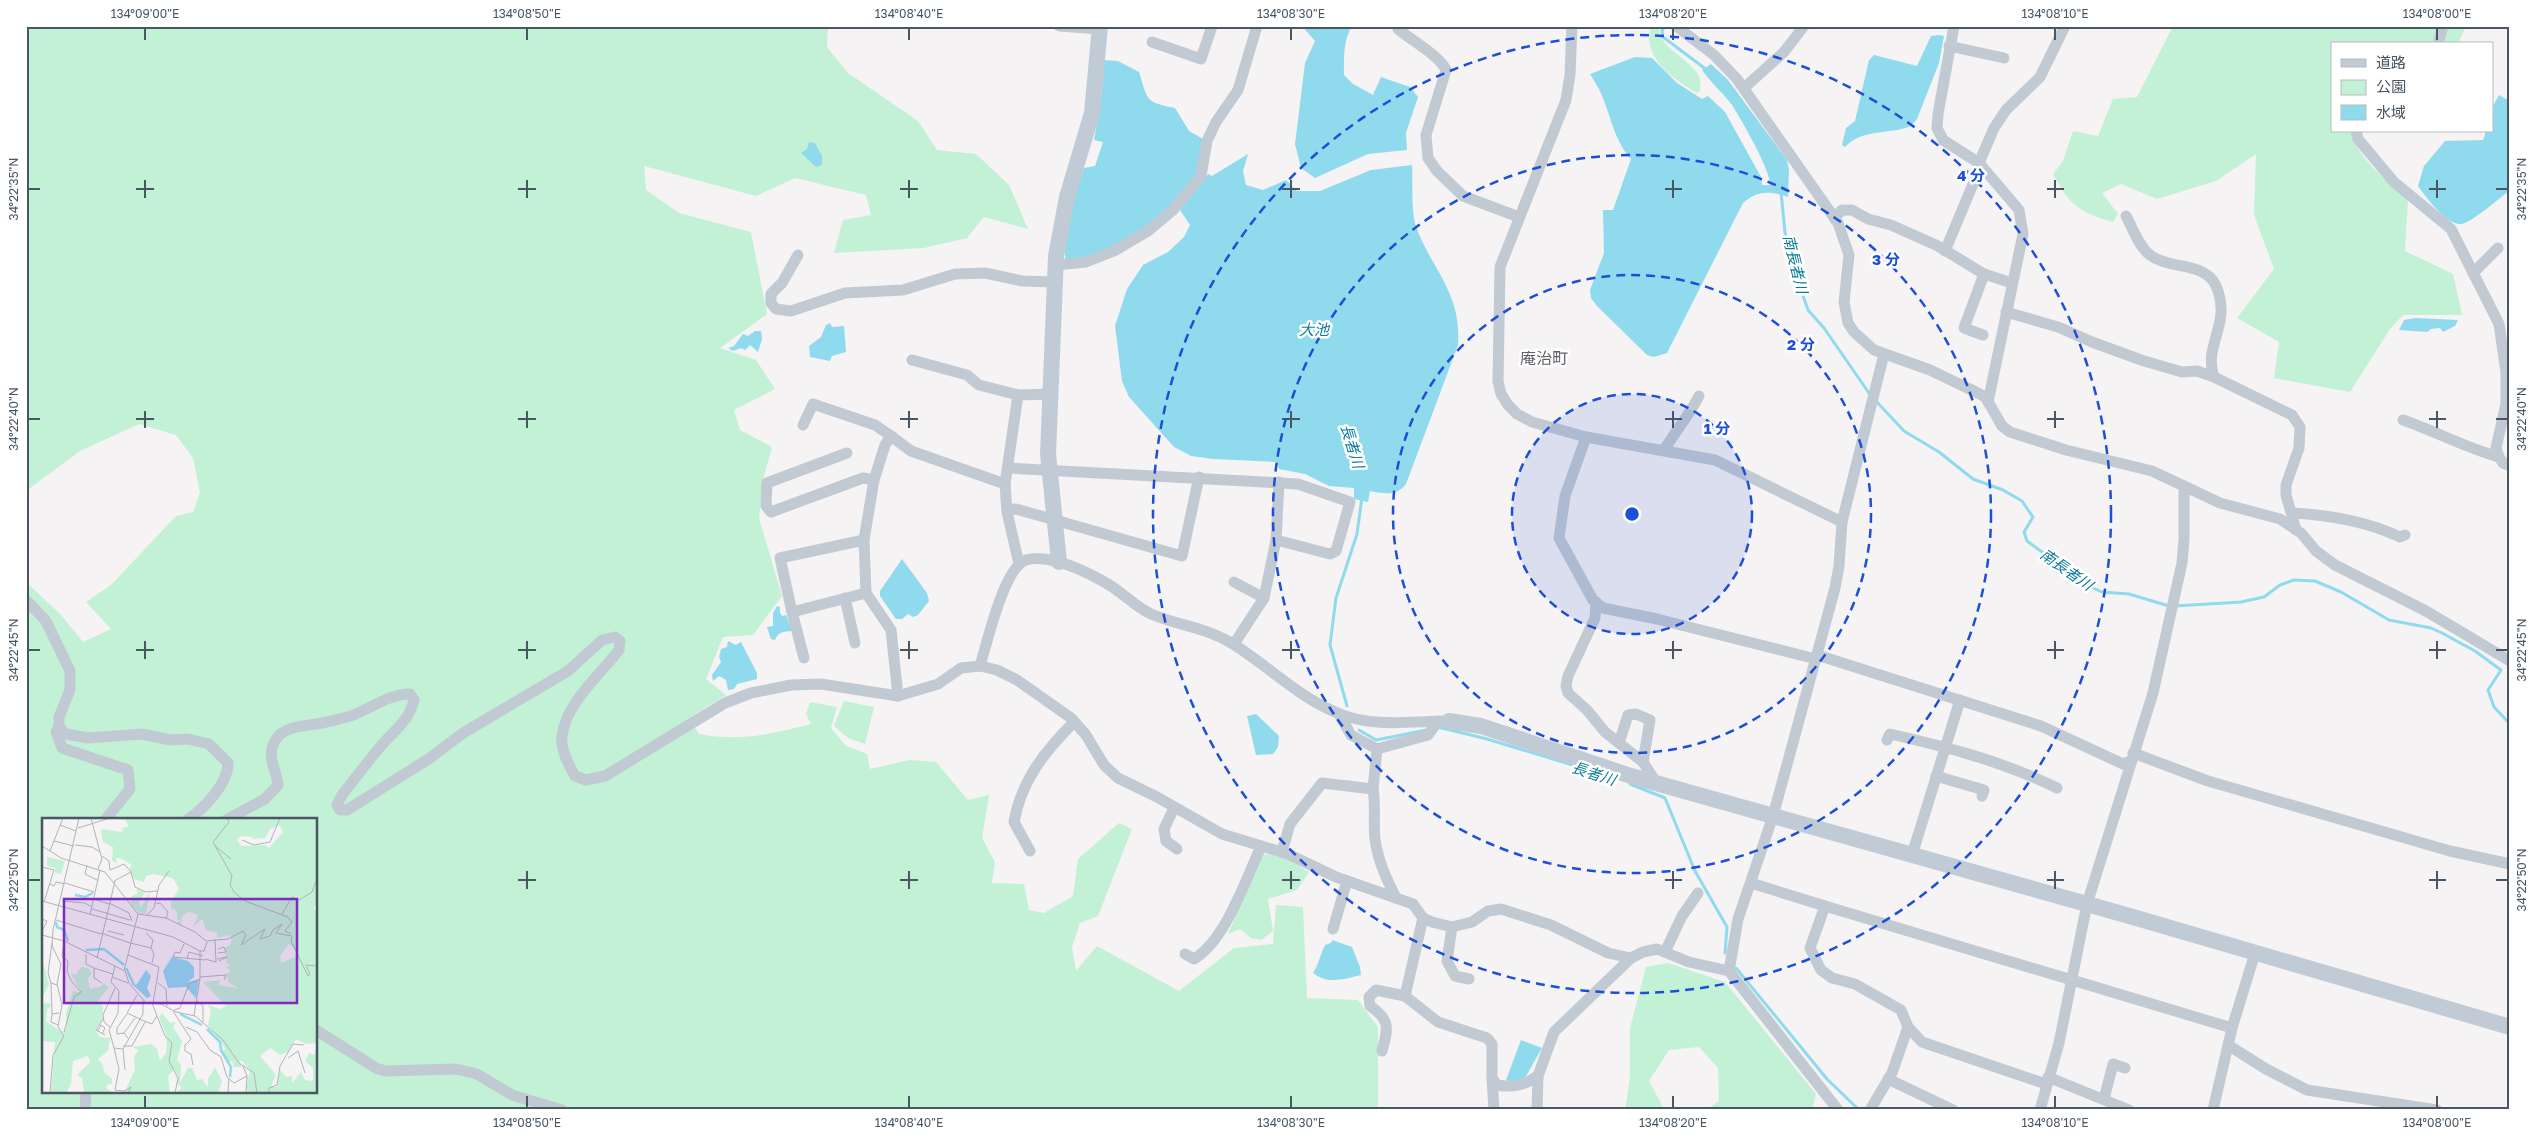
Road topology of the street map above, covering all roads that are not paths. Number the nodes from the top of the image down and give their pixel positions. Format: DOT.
graph roads {
  1 [pos="1059,26"];
  2 [pos="1212,26"];
  3 [pos="1257,26"];
  4 [pos="1399,26"];
  5 [pos="1572,26"];
  6 [pos="1676,26"];
  7 [pos="1804,26"];
  8 [pos="1954,26"];
  9 [pos="2065,26"];
  10 [pos="2442,26"];
  11 [pos="1100,27"];
  12 [pos="1152,42"];
  13 [pos="2438,42"];
  14 [pos="1949,46"];
  15 [pos="2004,58"];
  16 [pos="1744,88"];
  17 [pos="2356,132"];
  18 [pos="1980,164"];
  19 [pos="2126,216"];
  20 [pos="1519,217"];
  21 [pos="1834,218"];
  22 [pos="2498,248"];
  23 [pos="1945,251"];
  24 [pos="798,255"];
  25 [pos="1056,265"];
  26 [pos="2472,273"];
  27 [pos="1984,274"];
  28 [pos="1055,282"];
  29 [pos="2012,283"];
  30 [pos="2006,312"];
  31 [pos="1983,335"];
  32 [pos="1884,354"];
  33 [pos="912,360"];
  34 [pos="2214,377"];
  35 [pos="1050,394"];
  36 [pos="1018,395"];
  37 [pos="1699,396"];
  38 [pos="1988,402"];
  39 [pos="2403,420"];
  40 [pos="803,425"];
  41 [pos="891,436"];
  42 [pos="1586,437"];
  43 [pos="1664,450"];
  44 [pos="847,453"];
  45 [pos="2498,457"];
  46 [pos="2510,466"];
  47 [pos="1008,468"];
  48 [pos="1049,471"];
  49 [pos="1199,477"];
  50 [pos="874,480"];
  51 [pos="1279,482"];
  52 [pos="1005,484"];
  53 [pos="2184,486"];
  54 [pos="1007,510"];
  55 [pos="2292,514"];
  56 [pos="1055,521"];
  57 [pos="1842,522"];
  58 [pos="2296,530"];
  59 [pos="2405,534"];
  60 [pos="864,540"];
  61 [pos="1276,540"];
  62 [pos="1059,562"];
  63 [pos="1019,564"];
  64 [pos="1234,582"];
  65 [pos="866,593"];
  66 [pos="846,598"];
  67 [pos="1264,598"];
  68 [pos="26,600"];
  69 [pos="1596,602"];
  70 [pos="792,612"];
  71 [pos="854,643"];
  72 [pos="1234,644"];
  73 [pos="1817,657"];
  74 [pos="804,658"];
  75 [pos="2510,661"];
  76 [pos="980,666"];
  77 [pos="898,696"];
  78 [pos="1960,700"];
  79 [pos="1339,714"];
  80 [pos="1074,722"];
  81 [pos="1438,725"];
  82 [pos="59,726"];
  83 [pos="1887,740"];
  84 [pos="1619,743"];
  85 [pos="1945,746"];
  86 [pos="1377,749"];
  87 [pos="2132,757"];
  88 [pos="1643,762"];
  89 [pos="1936,776"];
  90 [pos="1657,784"];
  91 [pos="2057,788"];
  92 [pos="1373,789"];
  93 [pos="1982,796"];
  94 [pos="1174,808"];
  95 [pos="1773,816"];
  96 [pos="107,818"];
  97 [pos="189,818"];
  98 [pos="230,818"];
  99 [pos="1261,847"];
  100 [pos="1177,849"];
  101 [pos="1030,851"];
  102 [pos="1282,852"];
  103 [pos="1912,855"];
  104 [pos="2510,864"];
  105 [pos="1347,881"];
  106 [pos="1751,883"];
  107 [pos="1698,893"];
  108 [pos="1396,898"];
  109 [pos="2087,904"];
  110 [pos="1825,906"];
  111 [pos="1423,918"];
  112 [pos="1452,927"];
  113 [pos="1332,929"];
  114 [pos="1665,952"];
  115 [pos="2255,953"];
  116 [pos="1185,954"];
  117 [pos="1631,958"];
  118 [pos="1728,971"];
  119 [pos="1469,979"];
  120 [pos="2071,982"];
  121 [pos="1405,996"];
  122 [pos="2510,1026"];
  123 [pos="1908,1027"];
  124 [pos="2232,1028"];
  125 [pos="318,1031"];
  126 [pos="2228,1045"];
  127 [pos="1382,1051"];
  128 [pos="2125,1068"];
  129 [pos="1538,1076"];
  130 [pos="1492,1078"];
  131 [pos="1888,1078"];
  132 [pos="2047,1081"];
  133 [pos="86,1094"];
  134 [pos="2104,1099"];
  135 [pos="85,1110"];
  136 [pos="562,1110"];
  137 [pos="1494,1110"];
  138 [pos="1536,1110"];
  139 [pos="1838,1110"];
  140 [pos="1870,1110"];
  141 [pos="1953,1110"];
  142 [pos="2040,1110"];
  143 [pos="2129,1110"];
  144 [pos="2213,1110"];
  145 [pos="2437,1110"];
  1 -- 11 [label="street"];
  2 -- 12 [label="street"];
  3 -- 25 [label="street"];
  4 -- 20 [label="street"];
  5 -- 20 [label="street"];
  6 -- 16 [label="street"];
  7 -- 16 [label="street"];
  8 -- 14 [label="street"];
  9 -- 18 [label="street"];
  10 -- 13 [label="street"];
  11 -- 25 [label="street"];
  14 -- 15 [label="street"];
  14 -- 18 [label="street"];
  16 -- 21 [label="street"];
  17 -- 26 [label="street"];
  18 -- 23 [label="street"];
  18 -- 29 [label="street"];
  19 -- 34 [label="street"];
  20 -- 42 [label="street"];
  21 -- 23 [label="street"];
  21 -- 32 [label="street"];
  22 -- 26 [label="street"];
  23 -- 27 [label="street"];
  24 -- 28 [label="street"];
  25 -- 28 [label="street"];
  26 -- 45 [label="street"];
  27 -- 29 [label="street"];
  27 -- 31 [label="street"];
  28 -- 35 [label="street"];
  29 -- 30 [label="street"];
  30 -- 34 [label="street"];
  30 -- 38 [label="street"];
  32 -- 38 [label="street"];
  32 -- 57 [label="street"];
  33 -- 36 [label="street"];
  34 -- 55 [label="street"];
  35 -- 36 [label="street"];
  35 -- 48 [label="street"];
  36 -- 47 [label="street"];
  37 -- 43 [label="street"];
  38 -- 53 [label="street"];
  39 -- 45 [label="street"];
  40 -- 41 [label="street"];
  41 -- 50 [label="street"];
  41 -- 52 [label="street"];
  42 -- 43 [label="street"];
  42 -- 69 [label="street"];
  43 -- 57 [label="street"];
  44 -- 50 [label="street"];
  45 -- 46 [label="street"];
  47 -- 48 [label="street"];
  47 -- 52 [label="street"];
  48 -- 49 [label="street"];
  48 -- 56 [label="street"];
  49 -- 51 [label="street"];
  49 -- 56 [label="street"];
  50 -- 60 [label="street"];
  51 -- 61 [label="street"];
  51 -- 61 [label="street"];
  52 -- 54 [label="street"];
  53 -- 58 [label="street"];
  53 -- 87 [label="street"];
  54 -- 56 [label="street"];
  54 -- 63 [label="street"];
  55 -- 58 [label="street"];
  55 -- 59 [label="street"];
  56 -- 62 [label="street"];
  57 -- 73 [label="street"];
  58 -- 75 [label="street"];
  60 -- 65 [label="street"];
  60 -- 70 [label="street"];
  61 -- 67 [label="street"];
  62 -- 63 [label="street"];
  62 -- 72 [label="street"];
  63 -- 76 [label="street"];
  64 -- 67 [label="street"];
  65 -- 66 [label="street"];
  65 -- 77 [label="street"];
  66 -- 70 [label="street"];
  66 -- 71 [label="street"];
  67 -- 72 [label="street"];
  68 -- 82 [label="street"];
  69 -- 73 [label="street"];
  69 -- 84 [label="street"];
  70 -- 74 [label="street"];
  72 -- 79 [label="street"];
  73 -- 78 [label="street"];
  73 -- 95 [label="street"];
  76 -- 77 [label="street"];
  76 -- 80 [label="street"];
  77 -- 98 [label="street"];
  78 -- 85 [label="street"];
  78 -- 87 [label="street"];
  79 -- 81 [label="street"];
  79 -- 86 [label="street"];
  80 -- 94 [label="street"];
  80 -- 101 [label="street"];
  81 -- 86 [label="street"];
  81 -- 90 [label="street"];
  82 -- 96 [label="street"];
  82 -- 97 [label="street"];
  83 -- 85 [label="street"];
  84 -- 88 [label="street"];
  84 -- 88 [label="street"];
  85 -- 89 [label="street"];
  85 -- 91 [label="street"];
  86 -- 92 [label="street"];
  87 -- 104 [label="street"];
  87 -- 109 [label="street"];
  88 -- 90 [label="street"];
  89 -- 93 [label="street"];
  89 -- 103 [label="street"];
  90 -- 95 [label="street"];
  92 -- 102 [label="street"];
  92 -- 108 [label="street"];
  94 -- 99 [label="street"];
  94 -- 100 [label="street"];
  95 -- 103 [label="street"];
  95 -- 106 [label="street"];
  99 -- 102 [label="street"];
  99 -- 116 [label="street"];
  102 -- 105 [label="street"];
  103 -- 109 [label="street"];
  105 -- 108 [label="street"];
  105 -- 113 [label="street"];
  106 -- 110 [label="street"];
  106 -- 118 [label="street"];
  107 -- 114 [label="street"];
  108 -- 111 [label="street"];
  109 -- 115 [label="street"];
  109 -- 120 [label="street"];
  110 -- 120 [label="street"];
  110 -- 123 [label="street"];
  111 -- 112 [label="street"];
  111 -- 121 [label="street"];
  112 -- 117 [label="street"];
  112 -- 119 [label="street"];
  114 -- 117 [label="street"];
  114 -- 118 [label="street"];
  115 -- 122 [label="street"];
  115 -- 124 [label="street"];
  117 -- 129 [label="street"];
  118 -- 139 [label="street"];
  120 -- 124 [label="street"];
  120 -- 132 [label="street"];
  121 -- 127 [label="street"];
  121 -- 130 [label="street"];
  123 -- 131 [label="street"];
  123 -- 132 [label="street"];
  124 -- 126 [label="street"];
  125 -- 136 [label="street"];
  126 -- 144 [label="street"];
  126 -- 145 [label="street"];
  128 -- 134 [label="street"];
  129 -- 130 [label="street"];
  129 -- 138 [label="street"];
  130 -- 137 [label="street"];
  131 -- 140 [label="street"];
  131 -- 141 [label="street"];
  132 -- 134 [label="street"];
  132 -- 142 [label="street"];
  133 -- 135 [label="street"];
  134 -- 143 [label="street"];
}
